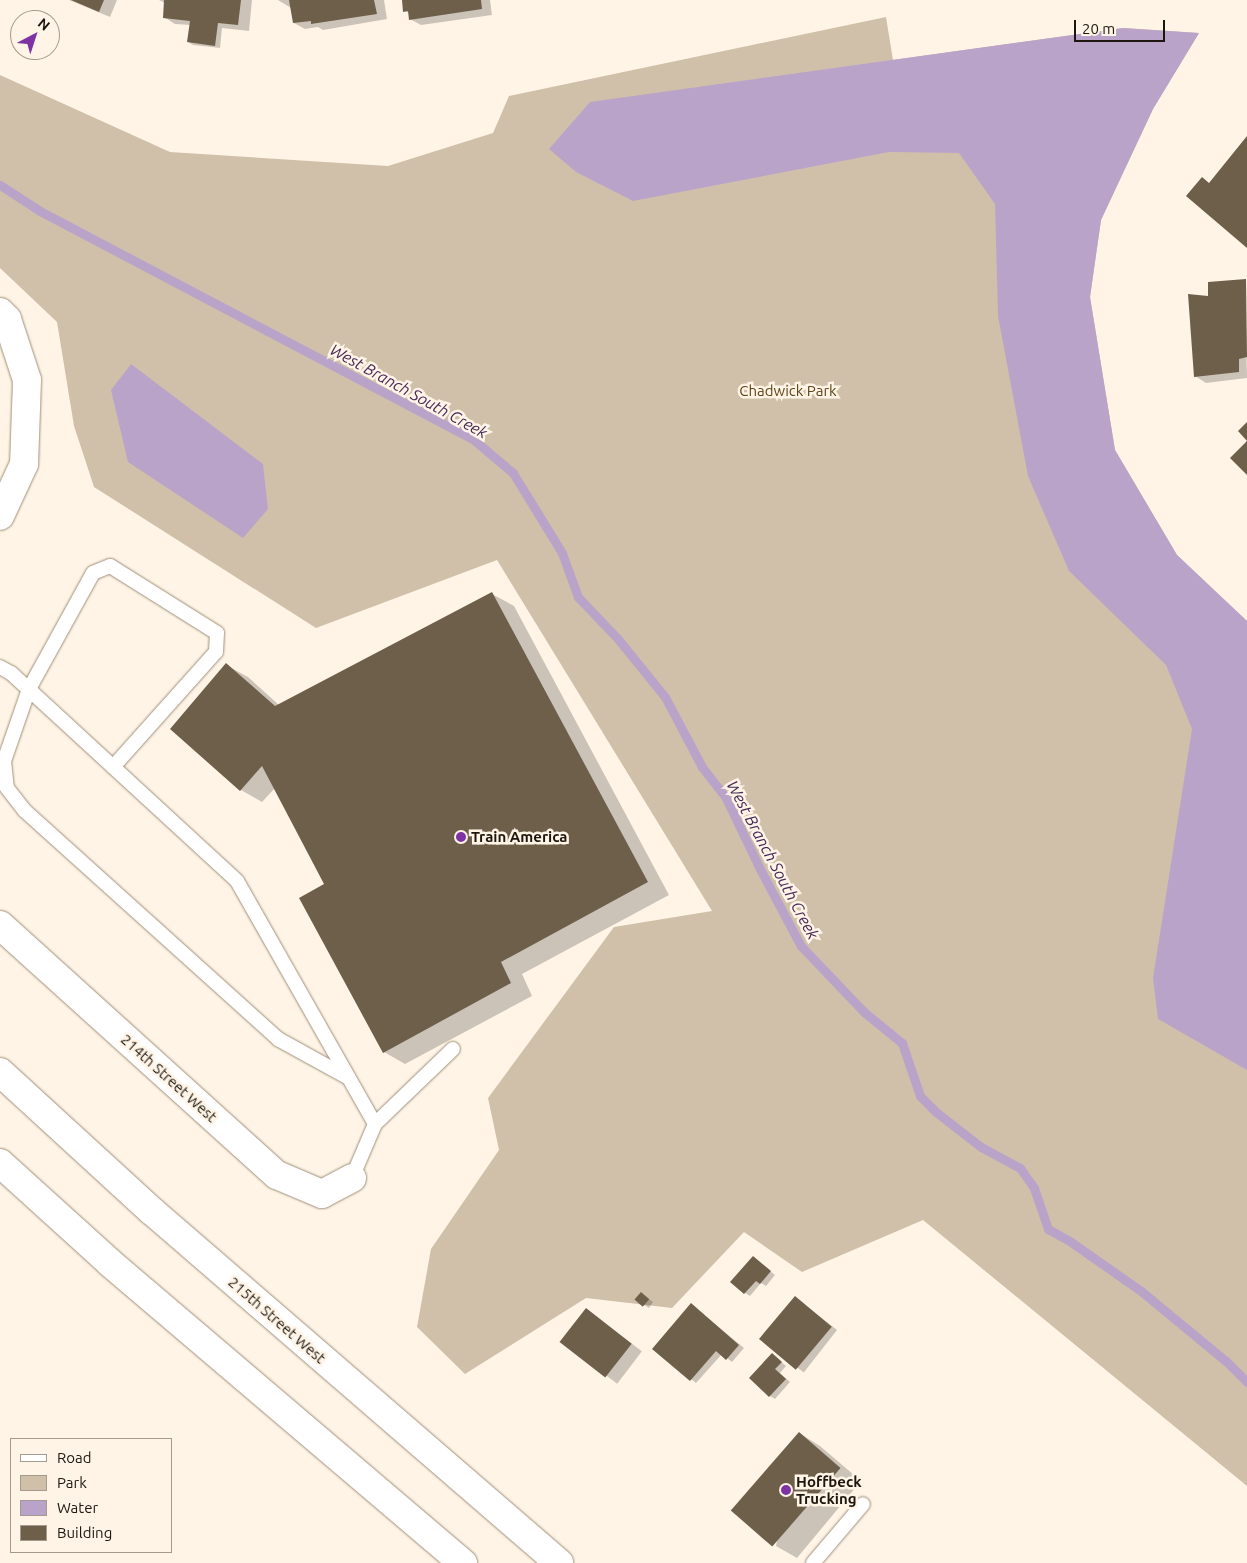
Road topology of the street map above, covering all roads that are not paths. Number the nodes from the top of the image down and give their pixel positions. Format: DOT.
graph roads {
  1 [pos="0,312"];
  2 [pos="0,516"];
  3 [pos="0,667"];
  4 [pos="29,689"];
  5 [pos="113,767"];
  6 [pos="0,925"];
  7 [pos="452,1050"];
  8 [pos="0,1072"];
  9 [pos="347,1077"];
  10 [pos="375,1124"];
  11 [pos="0,1163"];
  12 [pos="352,1178"];
  13 [pos="863,1504"];
  14 [pos="463,1563"];
  15 [pos="558,1563"];
  16 [pos="813,1563"];
  1 -- 2 [label="main road"];
  3 -- 4 [label="lane"];
  4 -- 5 [label="lane"];
  4 -- 5 [label="lane"];
  4 -- 9 [label="lane"];
  5 -- 9 [label="lane"];
  6 -- 12 [label="main road, 214th Street West"];
  7 -- 10 [label="lane"];
  8 -- 15 [label="main road, 215th Street West"];
  9 -- 10 [label="lane"];
  10 -- 12 [label="lane"];
  11 -- 14 [label="main road"];
  13 -- 16 [label="lane"];
}
